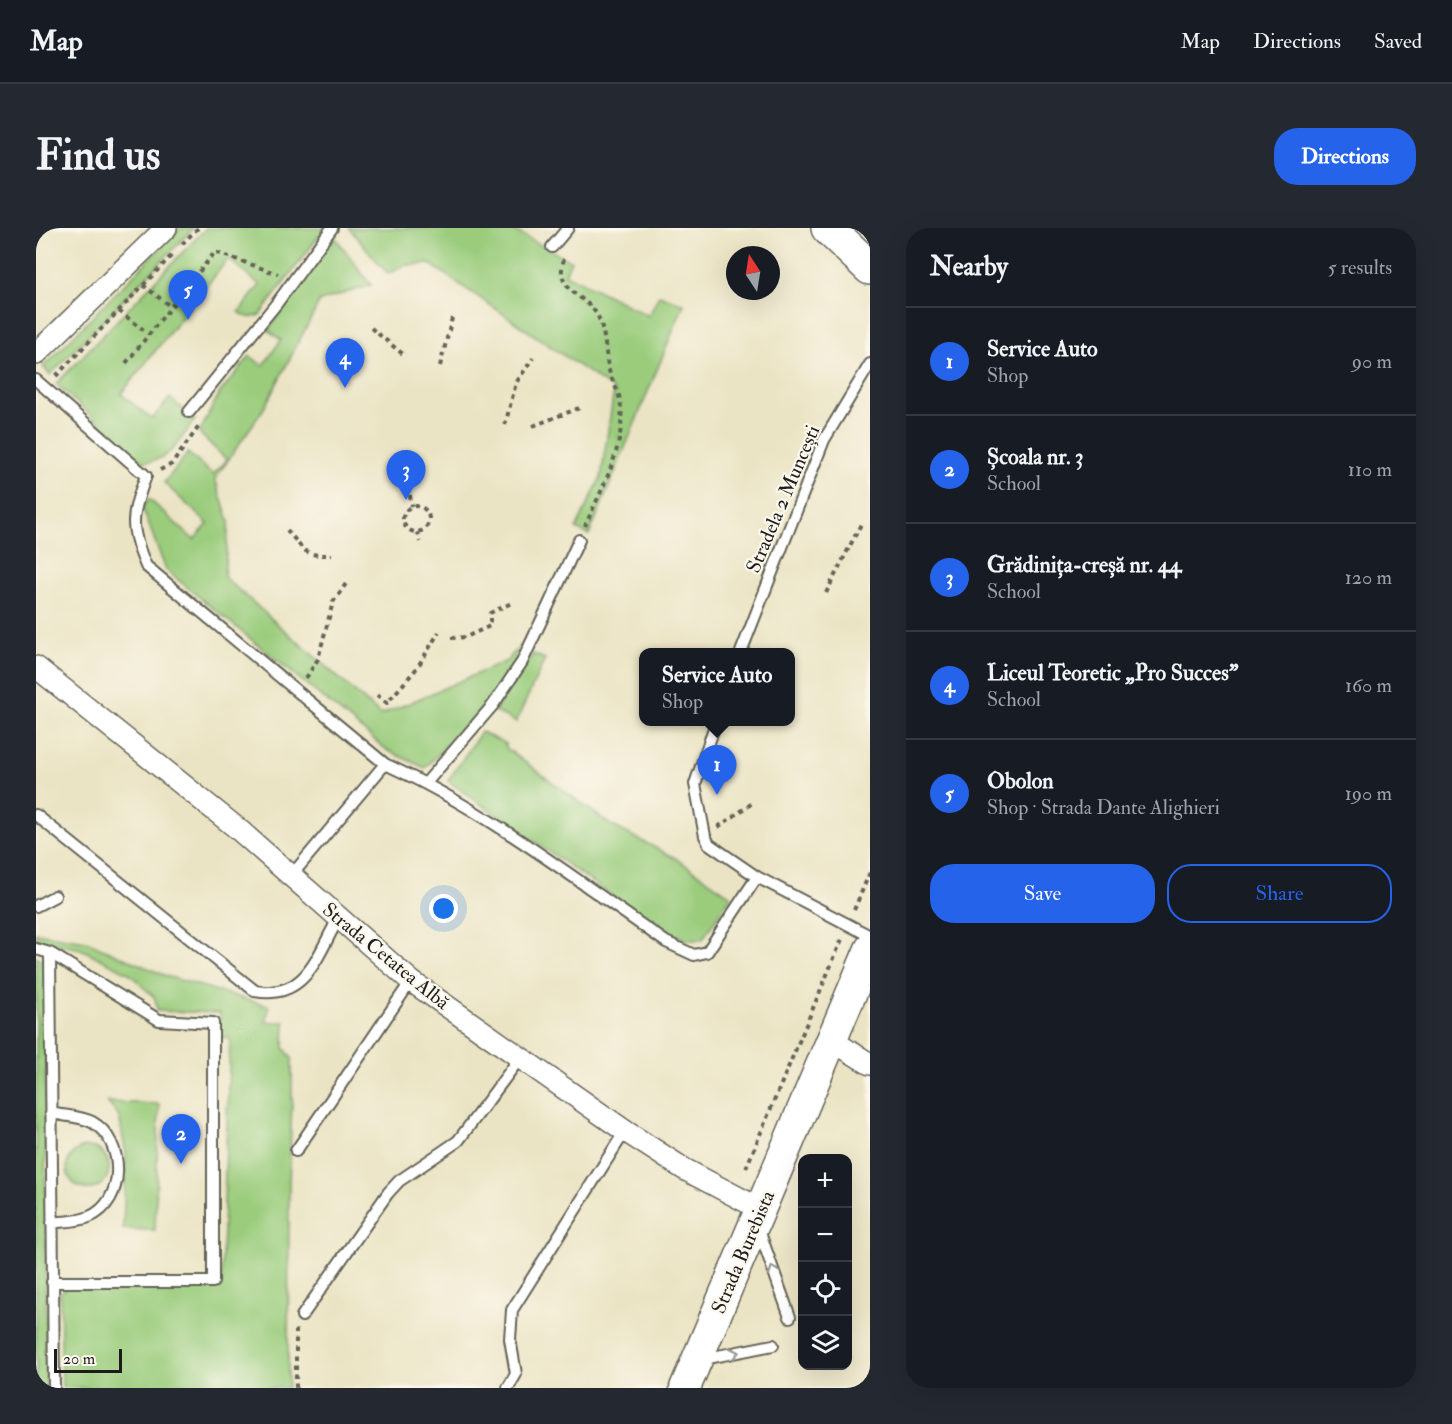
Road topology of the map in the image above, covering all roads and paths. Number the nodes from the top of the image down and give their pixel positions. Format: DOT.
graph roads {
  1 [pos="166,228"];
  2 [pos="198,228"];
  3 [pos="332,228"];
  4 [pos="568,228"];
  5 [pos="828,228"];
  6 [pos="552,247"];
  7 [pos="567,250"];
  8 [pos="870,268"];
  9 [pos="295,280"];
  10 [pos="144,285"];
  11 [pos="171,307"];
  12 [pos="119,310"];
  13 [pos="452,318"];
  14 [pos="371,328"];
  15 [pos="149,334"];
  16 [pos="37,352"];
  17 [pos="404,355"];
  18 [pos="532,358"];
  19 [pos="126,363"];
  20 [pos="870,364"];
  21 [pos="440,366"];
  22 [pos="40,384"];
  23 [pos="582,407"];
  24 [pos="189,412"];
  25 [pos="203,421"];
  26 [pos="505,425"];
  27 [pos="533,426"];
  28 [pos="146,476"];
  29 [pos="408,486"];
  30 [pos="412,506"];
  31 [pos="862,522"];
  32 [pos="287,530"];
  33 [pos="418,532"];
  34 [pos="579,540"];
  35 [pos="420,542"];
  36 [pos="332,555"];
  37 [pos="348,581"];
  38 [pos="826,593"];
  39 [pos="514,602"];
  40 [pos="439,632"];
  41 [pos="451,638"];
  42 [pos="743,648"];
  43 [pos="36,667"];
  44 [pos="297,691"];
  45 [pos="377,695"];
  46 [pos="715,726"];
  47 [pos="385,764"];
  48 [pos="426,783"];
  49 [pos="754,802"];
  50 [pos="36,815"];
  51 [pos="705,836"];
  52 [pos="870,873"];
  53 [pos="291,876"];
  54 [pos="757,877"];
  55 [pos="55,896"];
  56 [pos="36,906"];
  57 [pos="338,919"];
  58 [pos="848,925"];
  59 [pos="870,936"];
  60 [pos="36,949"];
  61 [pos="870,949"];
  62 [pos="50,953"];
  63 [pos="411,981"];
  64 [pos="831,1040"];
  65 [pos="520,1058"];
  66 [pos="870,1064"];
  67 [pos="51,1113"];
  68 [pos="625,1131"];
  69 [pos="296,1151"];
  70 [pos="746,1168"];
  71 [pos="759,1216"];
  72 [pos="52,1223"];
  73 [pos="52,1282"];
  74 [pos="302,1316"];
  75 [pos="790,1317"];
  76 [pos="773,1345"];
  77 [pos="696,1360"];
  78 [pos="54,1388"];
  79 [pos="296,1388"];
  80 [pos="507,1388"];
  81 [pos="685,1388"];
  1 -- 16 [label="street"];
  2 -- 10 [label="path"];
  3 -- 9 [label="lane"];
  4 -- 6 [label="lane"];
  5 -- 8 [label="main road"];
  7 -- 34 [label="path"];
  9 -- 11 [label="path"];
  9 -- 24 [label="lane"];
  10 -- 11 [label="path"];
  10 -- 12 [label="path"];
  11 -- 15 [label="path"];
  12 -- 15 [label="path"];
  12 -- 22 [label="path"];
  13 -- 21 [label="path"];
  14 -- 17 [label="path"];
  15 -- 19 [label="path"];
  18 -- 26 [label="path"];
  20 -- 42 [label="lane, Stradela 2 Muncești"];
  22 -- 28 [label="lane"];
  23 -- 27 [label="path"];
  25 -- 28 [label="path"];
  28 -- 44 [label="lane"];
  29 -- 30 [label="path"];
  30 -- 33 [label="path"];
  30 -- 33 [label="path"];
  31 -- 38 [label="path"];
  32 -- 36 [label="path"];
  33 -- 35 [label="path"];
  34 -- 48 [label="lane"];
  37 -- 44 [label="path"];
  39 -- 41 [label="path"];
  40 -- 45 [label="path"];
  43 -- 53 [label="street, Strada Cetatea Albă"];
  44 -- 47 [label="lane"];
  46 -- 51 [label="lane"];
  47 -- 48 [label="lane"];
  47 -- 53 [label="lane"];
  48 -- 54 [label="lane"];
  49 -- 51 [label="path"];
  50 -- 57 [label="lane"];
  51 -- 54 [label="lane"];
  52 -- 58 [label="path"];
  53 -- 57 [label="street, Strada Cetatea Albă"];
  54 -- 58 [label="lane"];
  55 -- 56 [label="lane"];
  57 -- 63 [label="street, Strada Cetatea Albă"];
  58 -- 59 [label="lane"];
  58 -- 70 [label="path"];
  60 -- 62 [label="lane"];
  61 -- 64 [label="main road, Strada Burebista"];
  62 -- 67 [label="lane"];
  62 -- 73 [label="lane"];
  63 -- 65 [label="street, Strada Cetatea Albă"];
  63 -- 69 [label="lane"];
  64 -- 66 [label="street"];
  64 -- 71 [label="main road, Strada Burebista"];
  65 -- 68 [label="street, Strada Cetatea Albă"];
  65 -- 74 [label="lane"];
  67 -- 72 [label="lane"];
  67 -- 72 [label="lane"];
  68 -- 71 [label="street, Strada Cetatea Albă"];
  68 -- 80 [label="lane"];
  75 -- 71 [label="lane, one-way"];
  71 -- 77 [label="main road, Strada Burebista"];
  72 -- 73 [label="lane"];
  73 -- 78 [label="lane"];
  74 -- 79 [label="path"];
  77 -- 76 [label="lane, one-way"];
  77 -- 81 [label="main road, Strada Burebista"];
}
